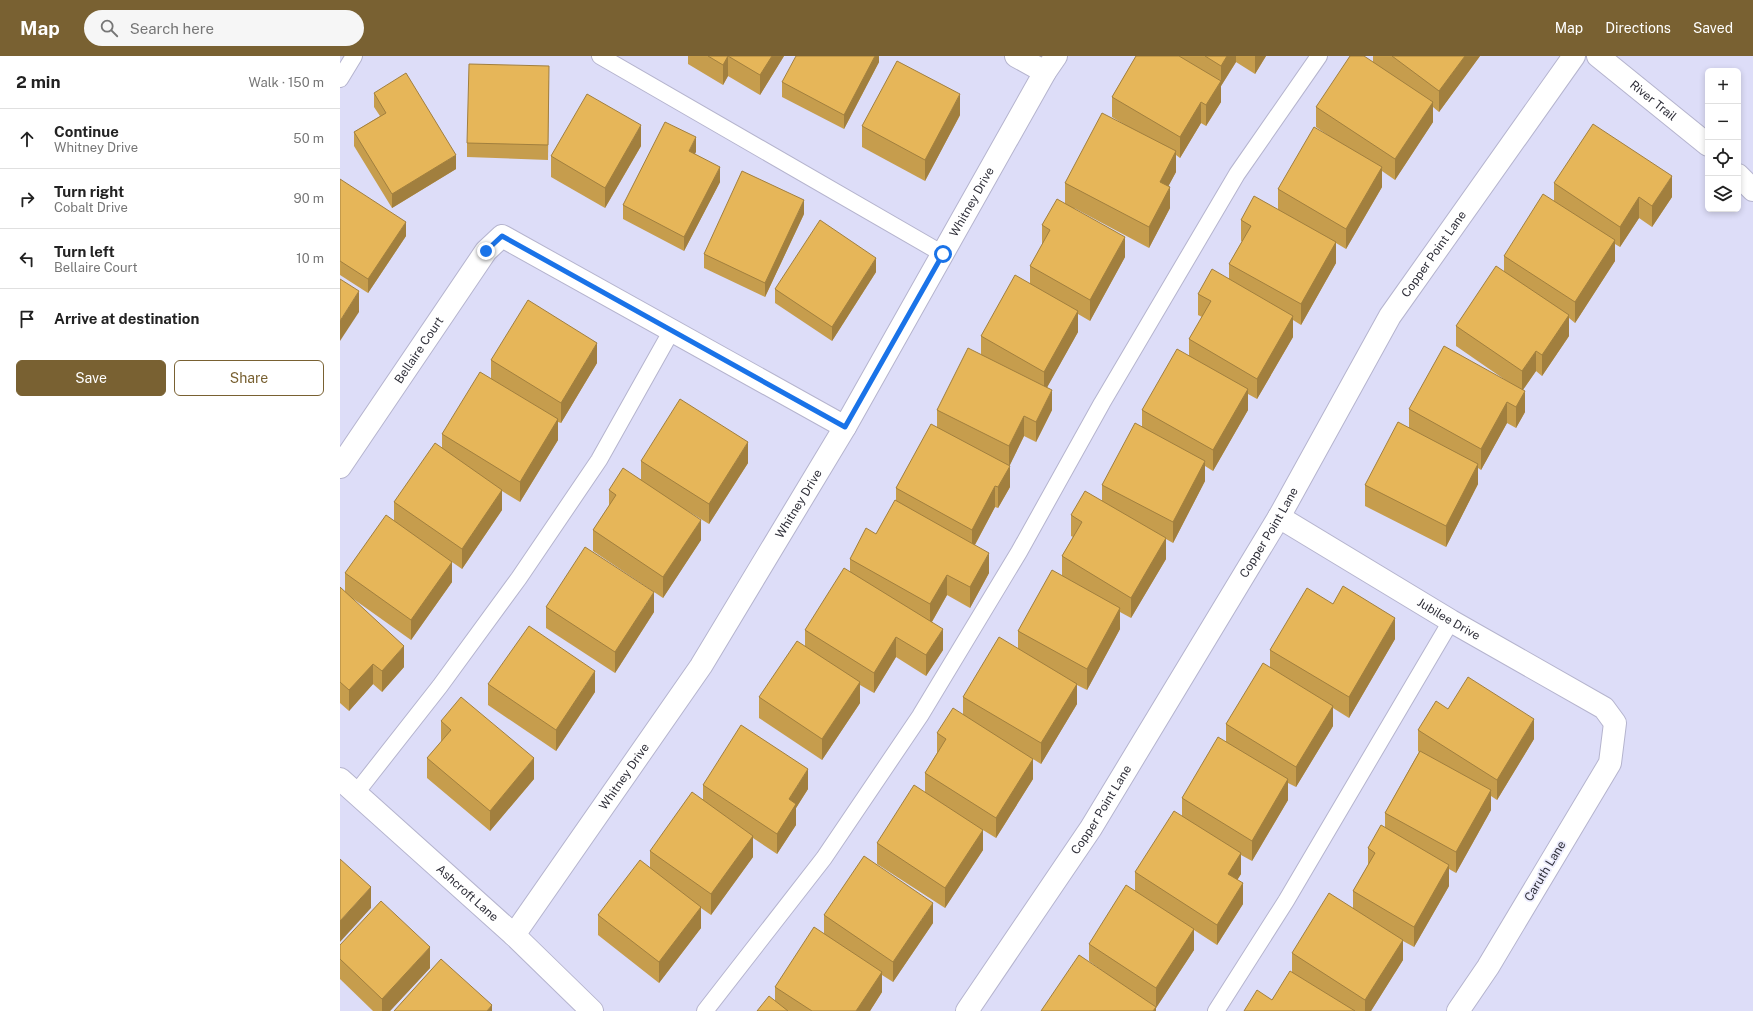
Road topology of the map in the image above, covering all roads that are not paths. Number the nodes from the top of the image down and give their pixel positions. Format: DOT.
graph roads {
  1 [pos="354,56"];
  2 [pos="600,56"];
  3 [pos="1016,56"];
  4 [pos="1319,56"];
  5 [pos="1574,56"];
  6 [pos="1598,56"];
  7 [pos="1051,64"];
  8 [pos="340,80"];
  9 [pos="1705,143"];
  10 [pos="1739,176"];
  11 [pos="1753,190"];
  12 [pos="943,254"];
  13 [pos="672,330"];
  14 [pos="845,427"];
  15 [pos="340,467"];
  16 [pos="1279,517"];
  17 [pos="1451,621"];
  18 [pos="1615,723"];
  19 [pos="340,779"];
  20 [pos="356,793"];
  21 [pos="514,935"];
  22 [pos="592,1011"];
  23 [pos="705,1011"];
  24 [pos="967,1011"];
  25 [pos="1216,1011"];
  26 [pos="1458,1011"];
  1 -- 8 [label="lane"];
  2 -- 12 [label="lane"];
  3 -- 7 [label="street"];
  4 -- 23 [label="lane"];
  5 -- 16 [label="street, Copper Point Lane"];
  6 -- 9 [label="street, River Trail"];
  7 -- 12 [label="street, Whitney Drive"];
  10 -- 11 [label="street"];
  12 -- 14 [label="street, Whitney Drive"];
  13 -- 14 [label="street"];
  13 -- 15 [label="street, Bellaire Court"];
  13 -- 20 [label="lane"];
  14 -- 21 [label="street, Whitney Drive"];
  16 -- 17 [label="street, Jubilee Drive"];
  16 -- 24 [label="street, Copper Point Lane"];
  17 -- 18 [label="street, Jubilee Drive"];
  17 -- 25 [label="lane"];
  18 -- 26 [label="street, Caruth Lane"];
  19 -- 20 [label="street, Ashcroft Lane"];
  20 -- 21 [label="street, Ashcroft Lane"];
  21 -- 22 [label="street, Ashcroft Lane"];
}
